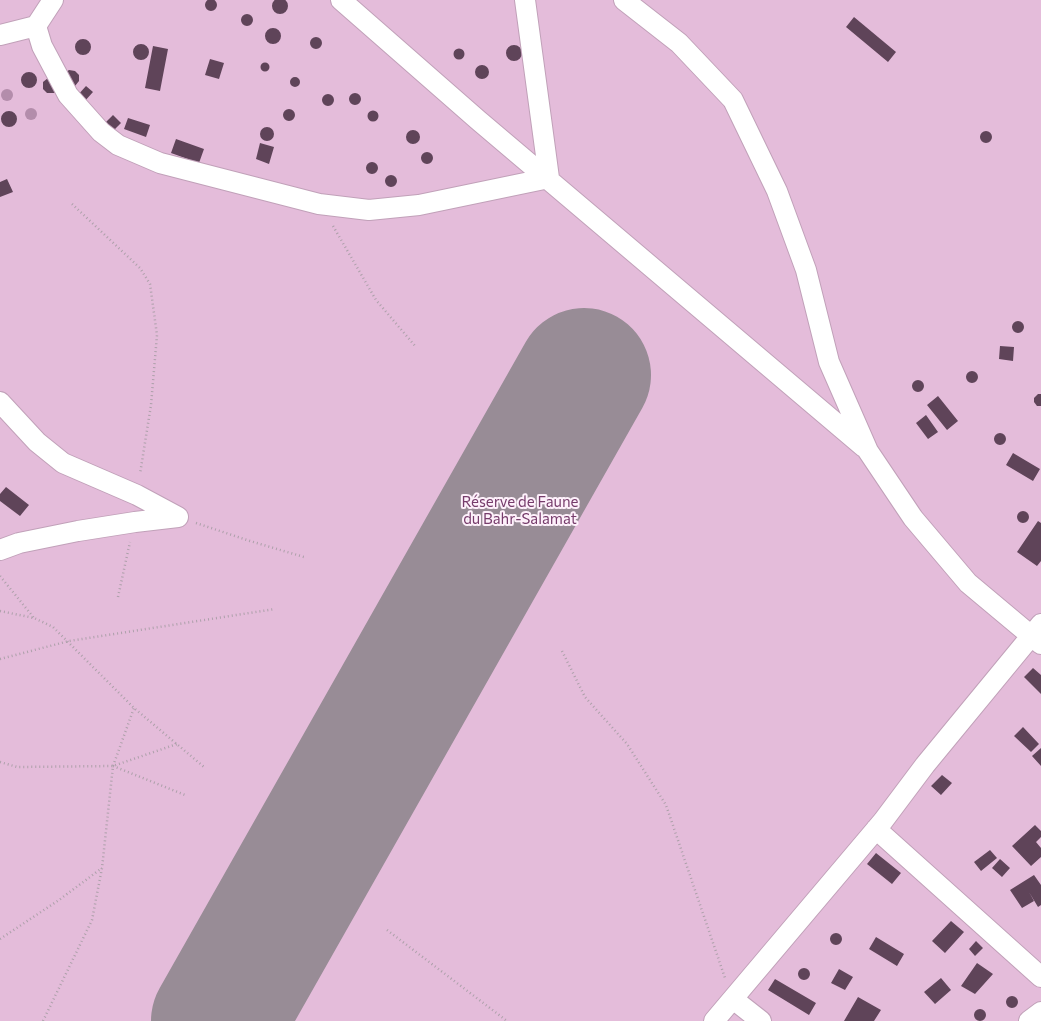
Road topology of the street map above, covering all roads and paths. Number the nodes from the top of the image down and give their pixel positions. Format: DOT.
graph roads {
  1 [pos="53,0"];
  2 [pos="341,0"];
  3 [pos="525,0"];
  4 [pos="624,0"];
  5 [pos="36,26"];
  6 [pos="0,35"];
  7 [pos="548,178"];
  8 [pos="72,204"];
  9 [pos="319,204"];
  10 [pos="416,347"];
  11 [pos="0,402"];
  12 [pos="868,451"];
  13 [pos="136,495"];
  14 [pos="178,518"];
  15 [pos="135,522"];
  16 [pos="0,550"];
  17 [pos="304,557"];
  18 [pos="0,576"];
  19 [pos="118,597"];
  20 [pos="275,609"];
  21 [pos="0,611"];
  22 [pos="34,618"];
  23 [pos="1038,635"];
  24 [pos="69,641"];
  25 [pos="562,651"];
  26 [pos="0,660"];
  27 [pos="134,708"];
  28 [pos="176,744"];
  29 [pos="0,762"];
  30 [pos="113,766"];
  31 [pos="204,767"];
  32 [pos="185,795"];
  33 [pos="876,828"];
  34 [pos="102,868"];
  35 [pos="387,930"];
  36 [pos="0,939"];
  37 [pos="1041,977"];
  38 [pos="733,999"];
  39 [pos="1041,1012"];
  40 [pos="43,1021"];
  41 [pos="507,1021"];
  42 [pos="714,1021"];
  43 [pos="761,1021"];
  44 [pos="1029,1021"];
  1 -- 5 [label="street"];
  2 -- 7 [label="street"];
  3 -- 7 [label="street"];
  4 -- 12 [label="street"];
  5 -- 6 [label="street"];
  5 -- 9 [label="street"];
  7 -- 9 [label="street"];
  7 -- 12 [label="street"];
  8 -- 13 [label="path"];
  9 -- 10 [label="path"];
  11 -- 13 [label="street"];
  12 -- 23 [label="street"];
  13 -- 14 [label="street"];
  14 -- 15 [label="street"];
  14 -- 17 [label="path"];
  15 -- 16 [label="street"];
  15 -- 19 [label="path"];
  18 -- 22 [label="path"];
  20 -- 24 [label="path"];
  21 -- 22 [label="path"];
  22 -- 24 [label="path"];
  23 -- 33 [label="street"];
  24 -- 26 [label="path"];
  24 -- 27 [label="path"];
  25 -- 38 [label="path"];
  27 -- 28 [label="path"];
  27 -- 30 [label="path"];
  28 -- 30 [label="path"];
  28 -- 31 [label="path"];
  29 -- 30 [label="path"];
  30 -- 32 [label="path"];
  30 -- 34 [label="path"];
  33 -- 37 [label="street"];
  33 -- 38 [label="street"];
  34 -- 36 [label="path"];
  34 -- 40 [label="path"];
  35 -- 41 [label="path"];
  38 -- 42 [label="street"];
  38 -- 43 [label="street"];
  39 -- 44 [label="street"];
}
